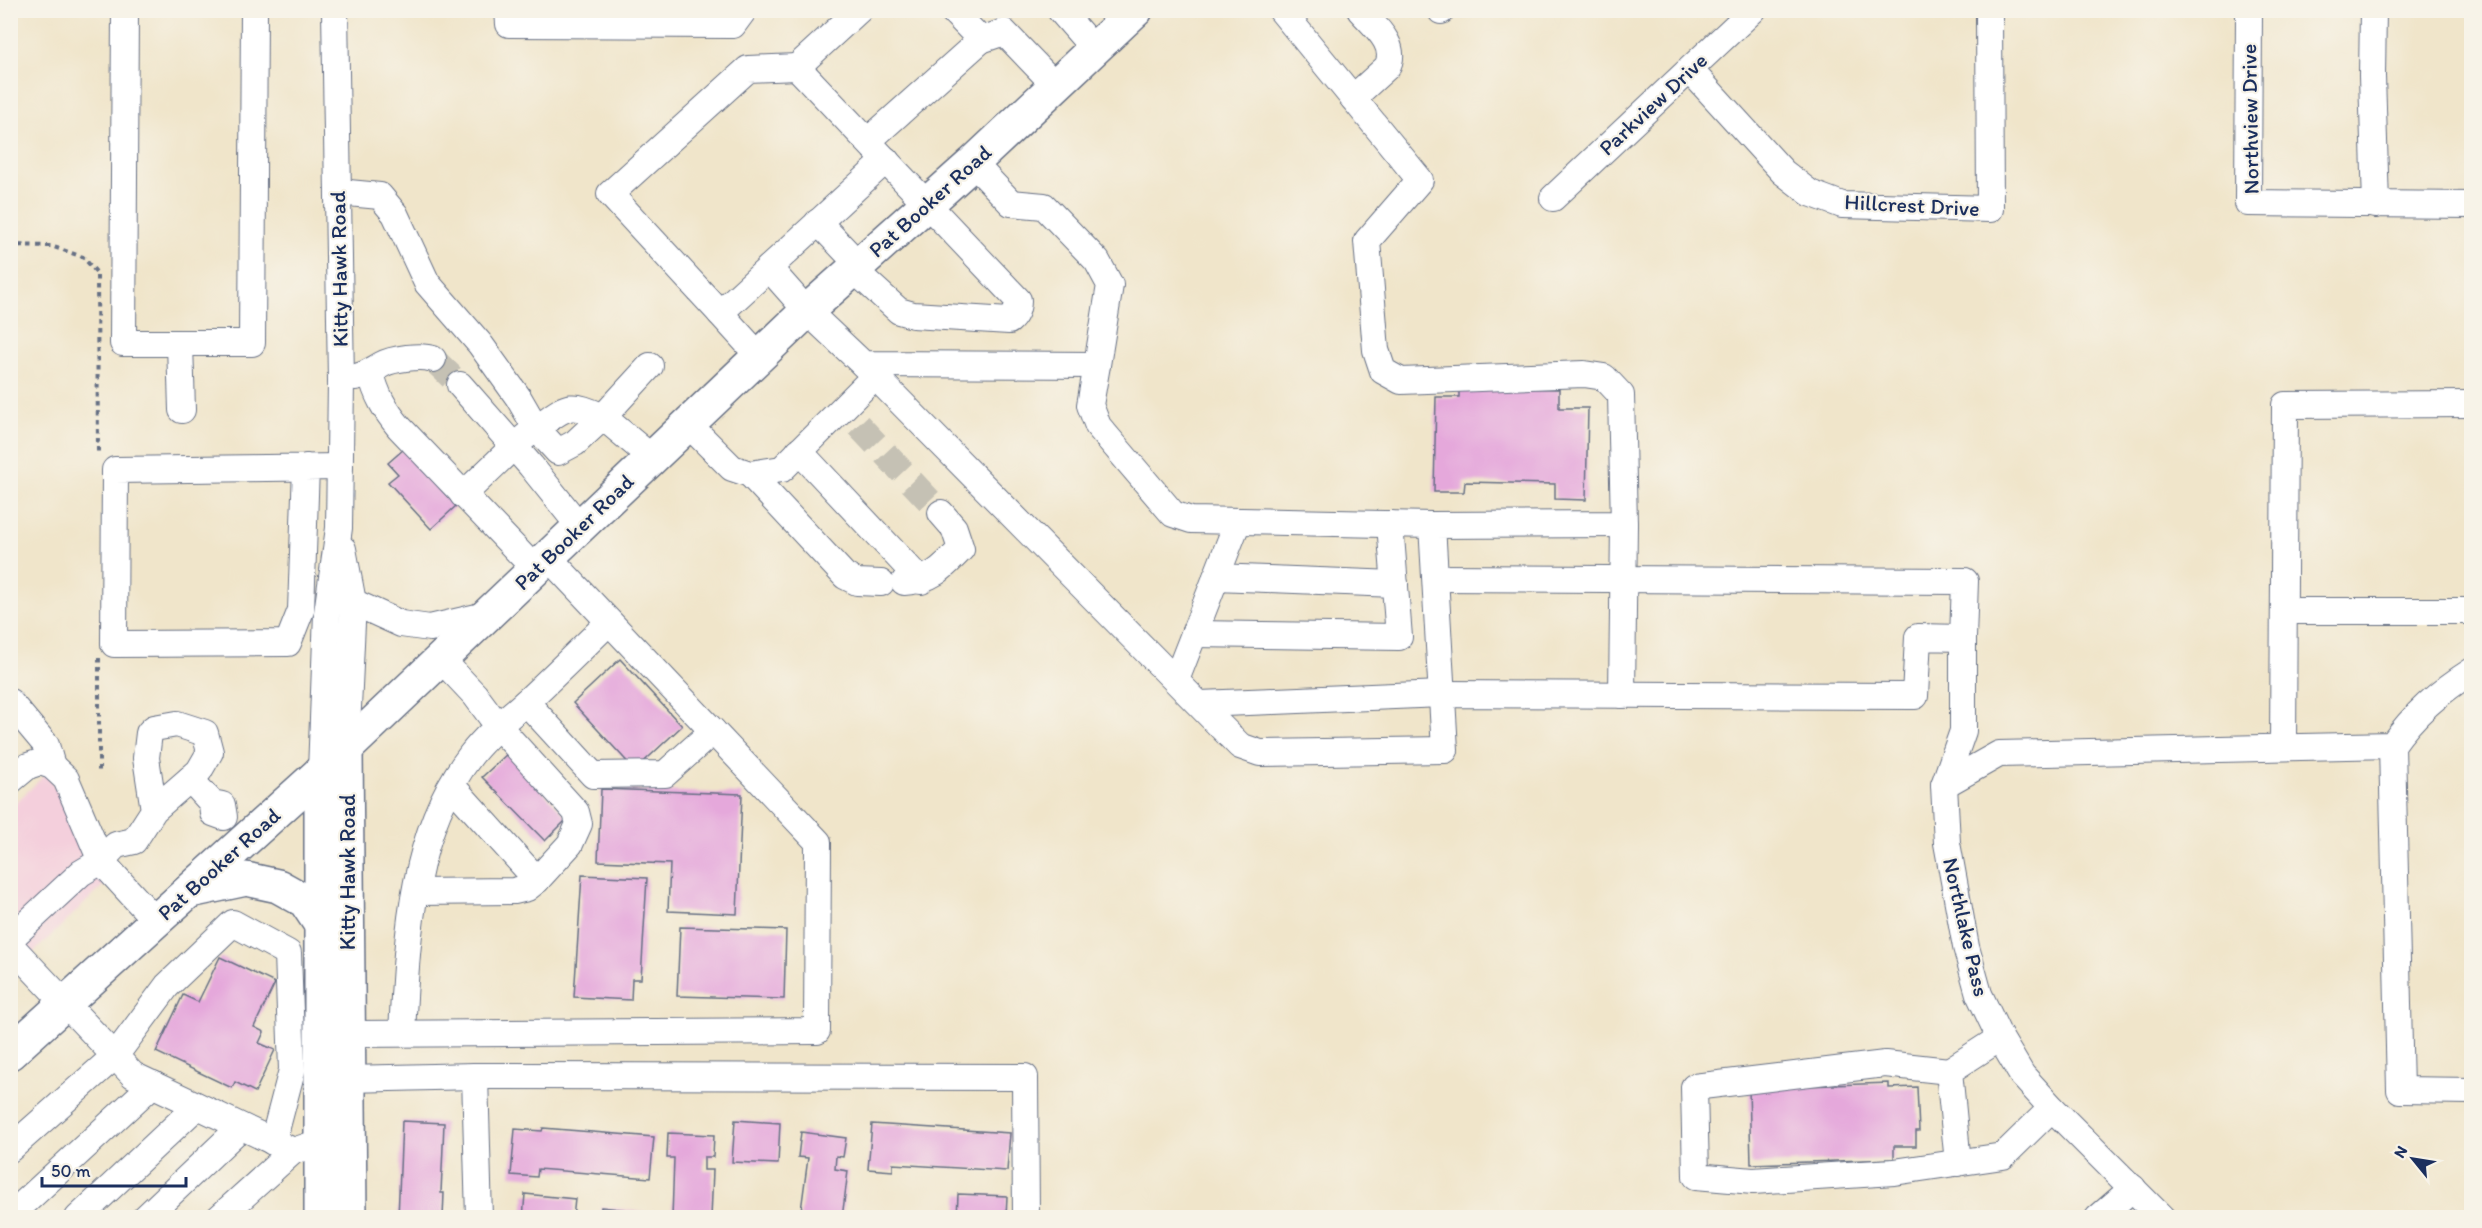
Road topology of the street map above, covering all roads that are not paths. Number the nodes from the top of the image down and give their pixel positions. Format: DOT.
graph roads {
  1 [pos="125,10"];
  2 [pos="254,10"];
  3 [pos="335,10"];
  4 [pos="508,10"];
  5 [pos="744,10"];
  6 [pos="859,10"];
  7 [pos="952,10"];
  8 [pos="1060,10"];
  9 [pos="1136,10"];
  10 [pos="1281,10"];
  11 [pos="1360,10"];
  12 [pos="1754,10"];
  13 [pos="1989,10"];
  14 [pos="2249,10"];
  15 [pos="2373,10"];
  16 [pos="981,40"];
  17 [pos="1094,49"];
  18 [pos="797,67"];
  19 [pos="1690,70"];
  20 [pos="1056,86"];
  21 [pos="1353,98"];
  22 [pos="868,141"];
  23 [pos="886,160"];
  24 [pos="973,163"];
  25 [pos="338,192"];
  26 [pos="1553,198"];
  27 [pos="928,203"];
  28 [pos="2379,205"];
  29 [pos="2472,205"];
  30 [pos="818,222"];
  31 [pos="769,268"];
  32 [pos="856,268"];
  33 [pos="807,310"];
  34 [pos="720,313"];
  35 [pos="180,343"];
  36 [pos="759,356"];
  37 [pos="433,359"];
  38 [pos="1097,365"];
  39 [pos="650,366"];
  40 [pos="869,370"];
  41 [pos="371,374"];
  42 [pos="341,381"];
  43 [pos="460,385"];
  44 [pos="2472,404"];
  45 [pos="182,410"];
  46 [pos="603,417"];
  47 [pos="688,424"];
  48 [pos="537,428"];
  49 [pos="514,446"];
  50 [pos="799,451"];
  51 [pos="652,458"];
  52 [pos="306,467"];
  53 [pos="340,467"];
  54 [pos="750,474"];
  55 [pos="463,495"];
  56 [pos="940,513"];
  57 [pos="1238,521"];
  58 [pos="1624,524"];
  59 [pos="1390,525"];
  60 [pos="1432,525"];
  61 [pos="580,526"];
  62 [pos="339,528"];
  63 [pos="541,563"];
  64 [pos="1216,577"];
  65 [pos="1436,578"];
  66 [pos="1623,579"];
  67 [pos="921,581"];
  68 [pos="1395,584"];
  69 [pos="353,602"];
  70 [pos="2283,611"];
  71 [pos="2472,611"];
  72 [pos="486,615"];
  73 [pos="609,622"];
  74 [pos="1194,634"];
  75 [pos="1963,638"];
  76 [pos="441,659"];
  77 [pos="2472,671"];
  78 [pos="1176,680"];
  79 [pos="1442,694"];
  80 [pos="1622,694"];
  81 [pos="10,702"];
  82 [pos="526,702"];
  83 [pos="1200,704"];
  84 [pos="498,726"];
  85 [pos="713,731"];
  86 [pos="2392,745"];
  87 [pos="2283,746"];
  88 [pos="346,749"];
  89 [pos="52,766"];
  90 [pos="321,771"];
  91 [pos="190,779"];
  92 [pos="10,781"];
  93 [pos="1944,785"];
  94 [pos="452,786"];
  95 [pos="154,810"];
  96 [pos="226,820"];
  97 [pos="102,861"];
  98 [pos="537,880"];
  99 [pos="189,891"];
  100 [pos="416,892"];
  101 [pos="156,921"];
  102 [pos="321,925"];
  103 [pos="10,939"];
  104 [pos="10,945"];
  105 [pos="65,1003"];
  106 [pos="402,1033"];
  107 [pos="348,1034"];
  108 [pos="2000,1038"];
  109 [pos="10,1053"];
  110 [pos="115,1056"];
  111 [pos="1949,1071"];
  112 [pos="475,1076"];
  113 [pos="348,1079"];
  114 [pos="153,1084"];
  115 [pos="2472,1091"];
  116 [pos="197,1106"];
  117 [pos="2052,1108"];
  118 [pos="241,1127"];
  119 [pos="309,1144"];
  120 [pos="10,1149"];
  121 [pos="1958,1163"];
  122 [pos="2133,1188"];
  123 [pos="10,1216"];
  124 [pos="78,1218"];
  125 [pos="145,1218"];
  126 [pos="219,1218"];
  127 [pos="321,1218"];
  128 [pos="350,1218"];
  129 [pos="479,1218"];
  130 [pos="1026,1218"];
  131 [pos="2098,1218"];
  132 [pos="2162,1218"];
  1 -- 35 [label="street"];
  2 -- 35 [label="street"];
  3 -- 25 [label="street, Kitty Hawk Road"];
  4 -- 5 [label="street"];
  6 -- 18 [label="street"];
  7 -- 16 [label="street"];
  8 -- 17 [label="street"];
  9 -- 17 [label="main road, Pat Booker Road"];
  10 -- 21 [label="street"];
  11 -- 21 [label="street"];
  12 -- 19 [label="street, Parkview Drive"];
  13 -- 19 [label="street, Hillcrest Drive"];
  14 -- 28 [label="street, Northview Drive"];
  15 -- 28 [label="street"];
  16 -- 20 [label="street"];
  16 -- 22 [label="street"];
  17 -- 20 [label="main road, Pat Booker Road"];
  18 -- 22 [label="street"];
  18 -- 34 [label="street"];
  19 -- 26 [label="street, Parkview Drive"];
  20 -- 24 [label="main road, Pat Booker Road"];
  21 -- 58 [label="street"];
  22 -- 23 [label="street"];
  23 -- 27 [label="street"];
  23 -- 30 [label="street"];
  24 -- 27 [label="main road, Pat Booker Road"];
  24 -- 38 [label="street"];
  25 -- 42 [label="street, Kitty Hawk Road"];
  25 -- 48 [label="street"];
  27 -- 32 [label="main road, Pat Booker Road"];
  27 -- 32 [label="street"];
  28 -- 29 [label="street"];
  30 -- 31 [label="street"];
  30 -- 32 [label="street"];
  31 -- 33 [label="street"];
  31 -- 34 [label="street"];
  32 -- 33 [label="main road, Pat Booker Road"];
  33 -- 36 [label="main road, Pat Booker Road"];
  33 -- 40 [label="street"];
  34 -- 36 [label="street"];
  35 -- 45 [label="street"];
  36 -- 47 [label="main road, Pat Booker Road"];
  37 -- 41 [label="street"];
  38 -- 40 [label="street"];
  38 -- 57 [label="street"];
  39 -- 46 [label="street"];
  40 -- 50 [label="street"];
  40 -- 78 [label="street"];
  41 -- 42 [label="street"];
  41 -- 55 [label="street"];
  42 -- 53 [label="street, Kitty Hawk Road"];
  43 -- 49 [label="street"];
  44 -- 70 [label="street"];
  46 -- 48 [label="street"];
  46 -- 48 [label="street"];
  46 -- 51 [label="street"];
  47 -- 51 [label="main road, Pat Booker Road"];
  47 -- 54 [label="street"];
  48 -- 49 [label="street"];
  49 -- 55 [label="street"];
  49 -- 61 [label="street"];
  50 -- 54 [label="street"];
  50 -- 67 [label="street"];
  51 -- 61 [label="main road, Pat Booker Road"];
  52 -- 52 [label="street"];
  52 -- 53 [label="street"];
  53 -- 62 [label="street, Kitty Hawk Road"];
  54 -- 67 [label="street"];
  55 -- 63 [label="street"];
  56 -- 67 [label="street"];
  57 -- 59 [label="street"];
  57 -- 64 [label="street"];
  58 -- 60 [label="street"];
  58 -- 66 [label="street"];
  59 -- 60 [label="street"];
  59 -- 68 [label="street"];
  60 -- 65 [label="street"];
  61 -- 63 [label="main road, Pat Booker Road"];
  62 -- 69 [label="street, Kitty Hawk Road"];
  62 -- 90 [label="street, Kitty Hawk Road"];
  63 -- 72 [label="main road, Pat Booker Road"];
  63 -- 73 [label="street"];
  64 -- 68 [label="street"];
  64 -- 74 [label="street"];
  65 -- 66 [label="street"];
  65 -- 79 [label="street"];
  66 -- 75 [label="street"];
  66 -- 80 [label="street"];
  68 -- 74 [label="street"];
  69 -- 72 [label="street"];
  69 -- 88 [label="street, Kitty Hawk Road"];
  70 -- 71 [label="street"];
  70 -- 87 [label="street"];
  72 -- 76 [label="main road, Pat Booker Road"];
  73 -- 82 [label="street"];
  73 -- 85 [label="street"];
  74 -- 78 [label="street"];
  75 -- 80 [label="street"];
  75 -- 93 [label="street"];
  76 -- 84 [label="street"];
  76 -- 88 [label="main road, Pat Booker Road"];
  77 -- 86 [label="street"];
  78 -- 83 [label="street"];
  79 -- 80 [label="street"];
  79 -- 83 [label="street"];
  79 -- 83 [label="street"];
  81 -- 89 [label="street"];
  82 -- 84 [label="street"];
  82 -- 85 [label="street"];
  84 -- 94 [label="street"];
  84 -- 98 [label="street"];
  85 -- 106 [label="street"];
  86 -- 87 [label="street"];
  86 -- 115 [label="street"];
  87 -- 93 [label="street"];
  88 -- 90 [label="main road, Pat Booker Road"];
  88 -- 107 [label="main road, Kitty Hawk Road"];
  89 -- 92 [label="street"];
  89 -- 97 [label="street"];
  90 -- 96 [label="main road, Pat Booker Road"];
  90 -- 102 [label="main road, Kitty Hawk Road"];
  91 -- 95 [label="street"];
  91 -- 95 [label="street"];
  91 -- 96 [label="street"];
  93 -- 108 [label="street, Northlake Pass"];
  94 -- 98 [label="street"];
  94 -- 100 [label="street"];
  95 -- 97 [label="street"];
  96 -- 99 [label="main road, Pat Booker Road"];
  97 -- 101 [label="street"];
  97 -- 103 [label="street"];
  98 -- 100 [label="street"];
  99 -- 101 [label="main road, Pat Booker Road"];
  99 -- 102 [label="main road"];
  100 -- 106 [label="street"];
  101 -- 105 [label="main road, Pat Booker Road"];
  102 -- 119 [label="main road, Kitty Hawk Road"];
  104 -- 105 [label="street"];
  105 -- 109 [label="main road, Pat Booker Road"];
  105 -- 110 [label="street"];
  106 -- 107 [label="street"];
  107 -- 113 [label="main road, Kitty Hawk Road"];
  108 -- 111 [label="street"];
  108 -- 117 [label="street, Northlake Pass"];
  110 -- 114 [label="street"];
  110 -- 119 [label="street"];
  110 -- 120 [label="street"];
  111 -- 121 [label="street"];
  111 -- 121 [label="street"];
  112 -- 113 [label="street"];
  112 -- 129 [label="street"];
  112 -- 130 [label="street"];
  113 -- 119 [label="main road, Kitty Hawk Road"];
  114 -- 116 [label="street"];
  114 -- 123 [label="street"];
  116 -- 118 [label="street"];
  116 -- 124 [label="street"];
  117 -- 121 [label="street"];
  117 -- 122 [label="street, Northlake Pass"];
  118 -- 119 [label="street"];
  118 -- 125 [label="street"];
  119 -- 126 [label="street"];
  119 -- 127 [label="main road, Kitty Hawk Road"];
  119 -- 128 [label="main road, Kitty Hawk Road"];
  122 -- 131 [label="street"];
  122 -- 132 [label="street, Northlake Pass"];
}
